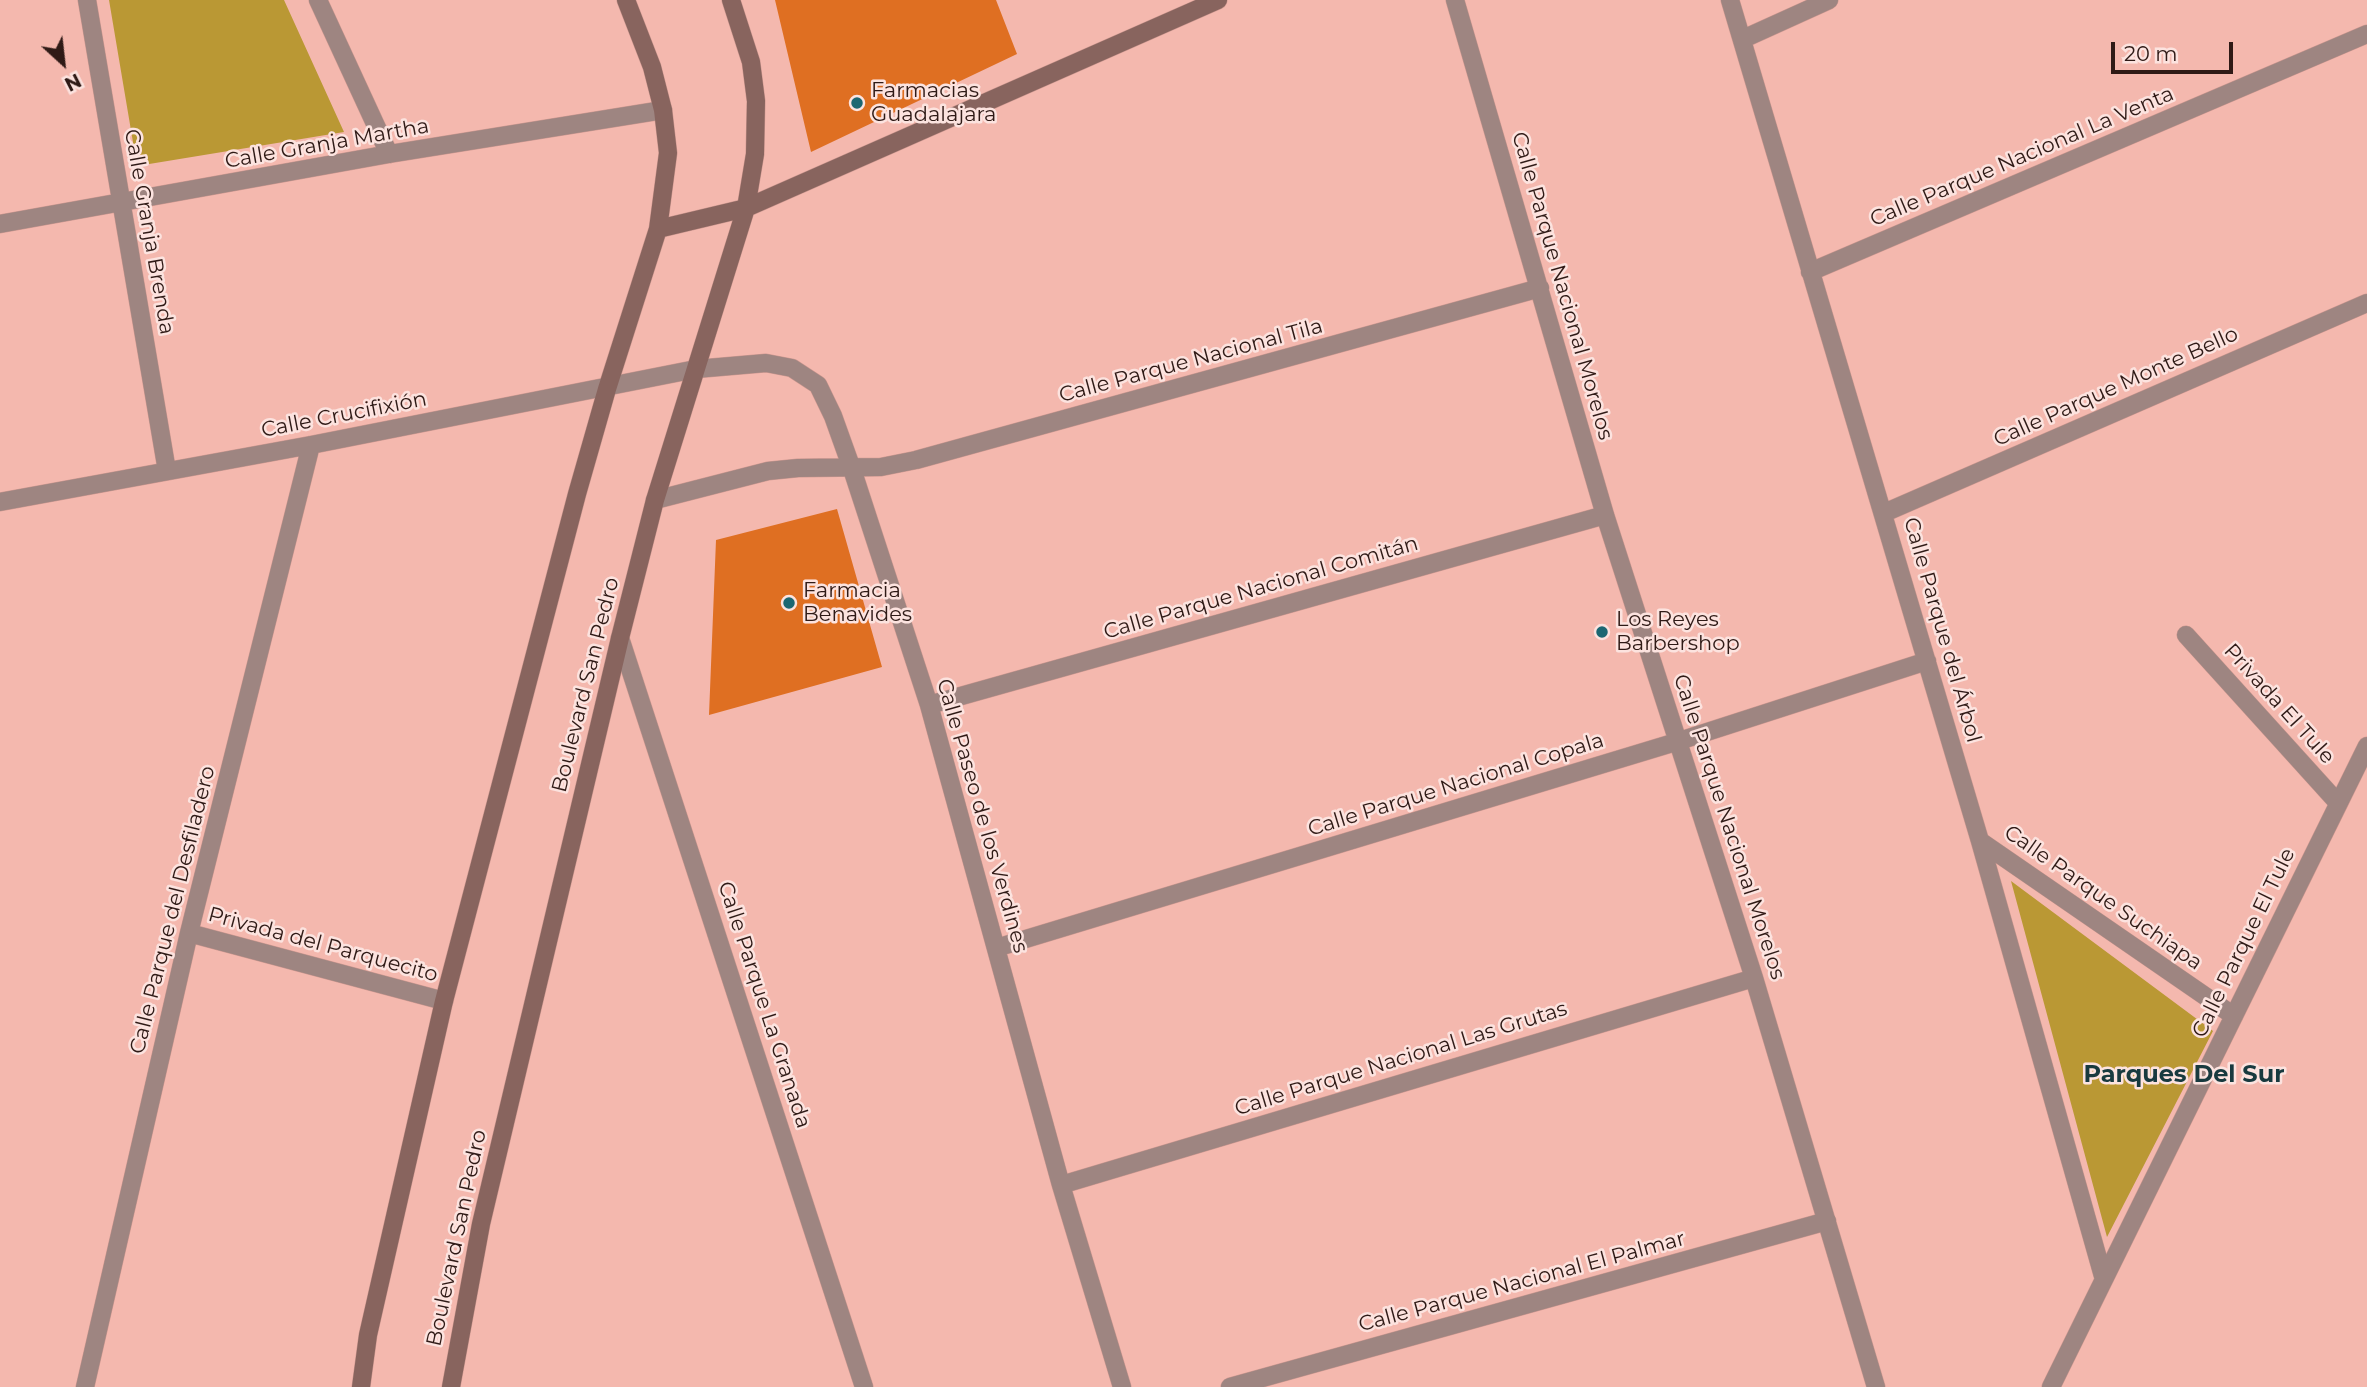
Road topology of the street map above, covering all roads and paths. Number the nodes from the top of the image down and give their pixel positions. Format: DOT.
graph roads {
  1 [pos="87,0"];
  2 [pos="318,0"];
  3 [pos="626,0"];
  4 [pos="731,0"];
  5 [pos="1218,0"];
  6 [pos="1455,0"];
  7 [pos="1730,0"];
  8 [pos="1829,0"];
  9 [pos="2367,34"];
  10 [pos="1743,39"];
  11 [pos="663,110"];
  12 [pos="389,155"];
  13 [pos="121,204"];
  14 [pos="746,208"];
  15 [pos="0,224"];
  16 [pos="658,229"];
  17 [pos="1811,272"];
  18 [pos="1540,288"];
  19 [pos="2367,303"];
  20 [pos="696,369"];
  21 [pos="607,389"];
  22 [pos="312,445"];
  23 [pos="852,469"];
  24 [pos="167,471"];
  25 [pos="655,500"];
  26 [pos="0,502"];
  27 [pos="1884,513"];
  28 [pos="1605,515"];
  29 [pos="2186,635"];
  30 [pos="620,638"];
  31 [pos="1927,661"];
  32 [pos="929,705"];
  33 [pos="1676,742"];
  34 [pos="2367,746"];
  35 [pos="2338,803"];
  36 [pos="1980,841"];
  37 [pos="189,933"];
  38 [pos="996,948"];
  39 [pos="1754,978"];
  40 [pos="444,1001"];
  41 [pos="2234,1016"];
  42 [pos="1061,1185"];
  43 [pos="1827,1222"];
  44 [pos="2104,1276"];
  45 [pos="85,1387"];
  46 [pos="361,1387"];
  47 [pos="451,1387"];
  48 [pos="864,1387"];
  49 [pos="1122,1387"];
  50 [pos="1230,1387"];
  51 [pos="1876,1387"];
  52 [pos="2051,1387"];
  1 -- 13 [label="street, Calle Granja Brenda"];
  2 -- 12 [label="street"];
  3 -- 11 [label="street"];
  4 -- 14 [label="street, Boulevard San Pedro"];
  5 -- 14 [label="street"];
  6 -- 18 [label="street, Calle Parque Nacional Morelos"];
  7 -- 10 [label="street, Calle Parque del Árbol"];
  8 -- 10 [label="street"];
  9 -- 17 [label="street, Calle Parque Nacional La Venta"];
  10 -- 17 [label="street, Calle Parque del Árbol"];
  11 -- 12 [label="street, Calle Granja Martha"];
  11 -- 16 [label="street"];
  12 -- 13 [label="street, Calle Granja Martha"];
  13 -- 15 [label="street, Calle Granja Martha"];
  13 -- 24 [label="street, Calle Granja Brenda"];
  14 -- 16 [label="street"];
  14 -- 20 [label="street, Boulevard San Pedro"];
  16 -- 21 [label="street"];
  17 -- 27 [label="street, Calle Parque del Árbol"];
  18 -- 23 [label="street, Calle Parque Nacional Tila"];
  18 -- 28 [label="street, Calle Parque Nacional Morelos"];
  19 -- 27 [label="street, Calle Parque Monte Bello"];
  20 -- 21 [label="street, Calle Crucifixión"];
  20 -- 23 [label="street, Calle Paseo de los Verdines"];
  20 -- 25 [label="street, Boulevard San Pedro"];
  21 -- 22 [label="street, Calle Crucifixión"];
  21 -- 40 [label="street"];
  22 -- 24 [label="street, Calle Crucifixión"];
  22 -- 37 [label="street, Calle Parque del Desfiladero"];
  23 -- 25 [label="street, Calle Parque Nacional Tila"];
  23 -- 32 [label="street, Calle Paseo de los Verdines"];
  24 -- 26 [label="street, Calle Crucifixión"];
  25 -- 30 [label="street, Boulevard San Pedro"];
  27 -- 31 [label="street, Calle Parque del Árbol"];
  28 -- 32 [label="street, Calle Parque Nacional Comitán"];
  28 -- 33 [label="street, Calle Parque Nacional Morelos"];
  29 -- 35 [label="street, Privada El Tule"];
  30 -- 47 [label="street, Boulevard San Pedro"];
  30 -- 48 [label="street, Calle Parque La Granada"];
  31 -- 33 [label="street, Calle Parque Nacional Copala"];
  31 -- 36 [label="street, Calle Parque del Árbol"];
  32 -- 38 [label="street, Calle Paseo de los Verdines"];
  33 -- 38 [label="street, Calle Parque Nacional Copala"];
  33 -- 39 [label="street, Calle Parque Nacional Morelos"];
  34 -- 35 [label="street, Calle Parque El Tule"];
  35 -- 41 [label="street, Calle Parque El Tule"];
  36 -- 41 [label="street, Calle Parque Suchiapa"];
  36 -- 44 [label="street, Calle Parque del Árbol"];
  37 -- 40 [label="street, Privada del Parquecito"];
  37 -- 45 [label="street, Calle Parque del Desfiladero"];
  38 -- 42 [label="street, Calle Paseo de los Verdines"];
  39 -- 42 [label="street, Calle Parque Nacional Las Grutas"];
  39 -- 43 [label="street, Calle Parque Nacional Morelos"];
  40 -- 46 [label="street"];
  41 -- 44 [label="street, Calle Parque El Tule"];
  42 -- 49 [label="street, Calle Paseo de los Verdines"];
  43 -- 50 [label="street, Calle Parque Nacional El Palmar"];
  43 -- 51 [label="street, Calle Parque Nacional Morelos"];
  44 -- 52 [label="street, Calle Parque El Tule"];
}
